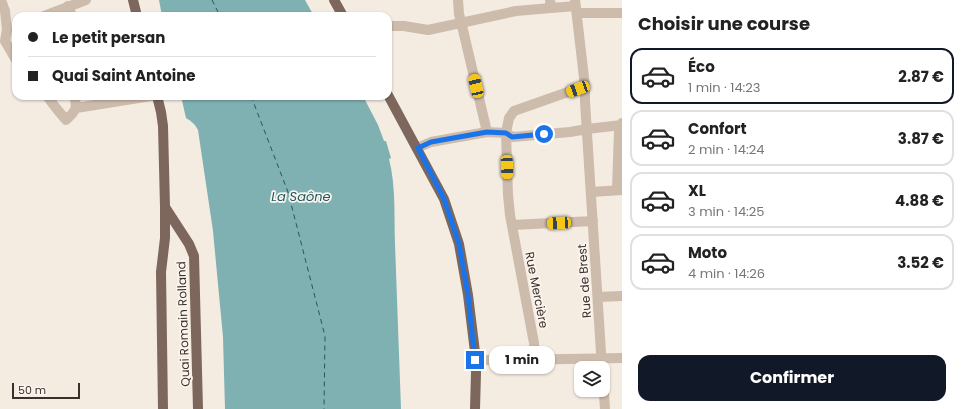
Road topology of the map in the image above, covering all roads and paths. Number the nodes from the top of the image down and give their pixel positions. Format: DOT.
graph roads {
  1 [pos="1,0"];
  2 [pos="86,0"];
  3 [pos="133,0"];
  4 [pos="334,0"];
  5 [pos="458,0"];
  6 [pos="550,4"];
  7 [pos="576,6"];
  8 [pos="70,11"];
  9 [pos="136,12"];
  10 [pos="341,12"];
  11 [pos="622,13"];
  12 [pos="461,23"];
  13 [pos="392,26"];
  14 [pos="8,30"];
  15 [pos="12,54"];
  16 [pos="585,86"];
  17 [pos="50,100"];
  18 [pos="75,100"];
  19 [pos="126,100"];
  20 [pos="158,100"];
  21 [pos="391,100"];
  22 [pos="76,108"];
  23 [pos="622,124"];
  24 [pos="587,129"];
  25 [pos="487,132"];
  26 [pos="506,133"];
  27 [pos="418,148"];
  28 [pos="619,190"];
  29 [pos="591,192"];
  30 [pos="165,208"];
  31 [pos="593,221"];
  32 [pos="512,226"];
  33 [pos="622,296"];
  34 [pos="598,297"];
  35 [pos="622,358"];
  36 [pos="535,359"];
  37 [pos="475,360"];
  38 [pos="492,360"];
  39 [pos="512,360"];
  40 [pos="602,361"];
  41 [pos="574,362"];
  42 [pos="610,362"];
  43 [pos="604,397"];
  44 [pos="163,409"];
  45 [pos="198,409"];
  46 [pos="475,409"];
  47 [pos="605,409"];
  1 -- 14 [label="street"];
  2 -- 8 [label="street"];
  3 -- 9 [label="main road"];
  4 -- 10 [label="main road"];
  5 -- 12 [label="street"];
  6 -- 7 [label="street"];
  6 -- 12 [label="street"];
  7 -- 11 [label="street"];
  7 -- 16 [label="street, Rue de Brest"];
  12 -- 13 [label="street"];
  12 -- 25 [label="street"];
  14 -- 15 [label="street"];
  16 -- 24 [label="street, Rue de Brest"];
  16 -- 26 [label="street, Rue Mercière"];
  17 -- 22 [label="street"];
  18 -- 22 [label="street"];
  19 -- 22 [label="street"];
  20 -- 30 [label="main road"];
  21 -- 27 [label="main road"];
  23 -- 24 [label="street"];
  23 -- 28 [label="street"];
  24 -- 26 [label="street"];
  24 -- 29 [label="street, Rue de Brest"];
  25 -- 26 [label="street"];
  25 -- 27 [label="street"];
  26 -- 32 [label="street, Rue Mercière"];
  27 -- 37 [label="main road"];
  28 -- 29 [label="street"];
  29 -- 31 [label="street, Rue de Brest"];
  30 -- 44 [label="main road, Quai Romain Rolland"];
  30 -- 45 [label="main road, Quai Romain Rolland"];
  31 -- 32 [label="street"];
  31 -- 34 [label="street, Rue de Brest"];
  32 -- 36 [label="street, Rue Mercière"];
  33 -- 34 [label="street"];
  34 -- 40 [label="street, Rue de Brest"];
  35 -- 42 [label="street"];
  36 -- 39 [label="street"];
  36 -- 41 [label="street"];
  37 -- 38 [label="street"];
  37 -- 46 [label="main road"];
  43 -- 47 [label="street"];
}
